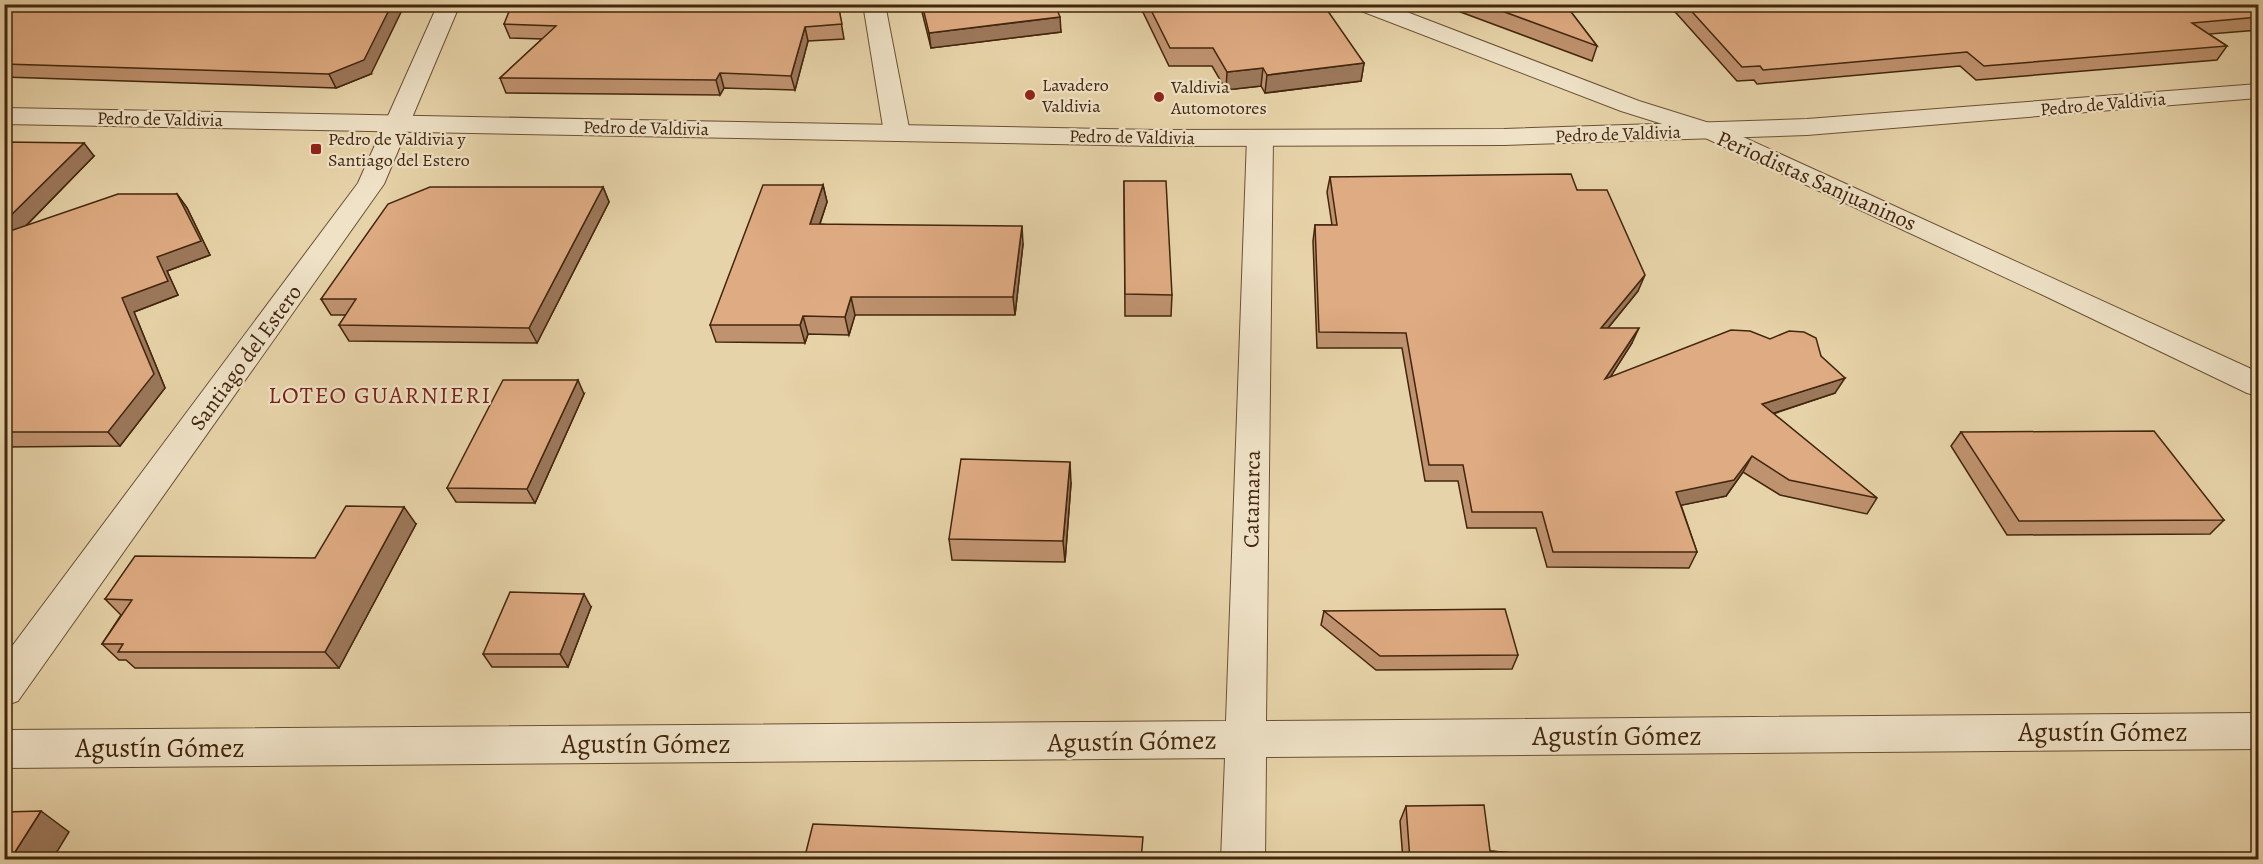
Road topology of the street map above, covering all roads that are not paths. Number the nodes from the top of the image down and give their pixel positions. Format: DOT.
graph roads {
  1 [pos="449,4"];
  2 [pos="874,4"];
  3 [pos="1364,4"];
  4 [pos="2259,91"];
  5 [pos="4,116"];
  6 [pos="397,123"];
  7 [pos="1710,131"];
  8 [pos="897,133"];
  9 [pos="1260,138"];
  10 [pos="2259,385"];
  11 [pos="4,689"];
  12 [pos="2259,731"];
  13 [pos="1245,739"];
  14 [pos="4,749"];
  15 [pos="1243,860"];
  1 -- 6 [label="street, Santiago del Estero"];
  2 -- 8 [label="street"];
  3 -- 7 [label="street, Periodistas Sanjuaninos"];
  4 -- 7 [label="street, Pedro de Valdivia"];
  5 -- 6 [label="street, Pedro de Valdivia"];
  6 -- 8 [label="street, Pedro de Valdivia"];
  6 -- 11 [label="street, Santiago del Estero"];
  7 -- 9 [label="street, Pedro de Valdivia"];
  7 -- 10 [label="street, Periodistas Sanjuaninos"];
  8 -- 9 [label="street, Pedro de Valdivia"];
  9 -- 13 [label="street, Catamarca"];
  12 -- 13 [label="street, Agustín Gómez"];
  13 -- 14 [label="street, Agustín Gómez"];
  13 -- 15 [label="street, Catamarca"];
}
